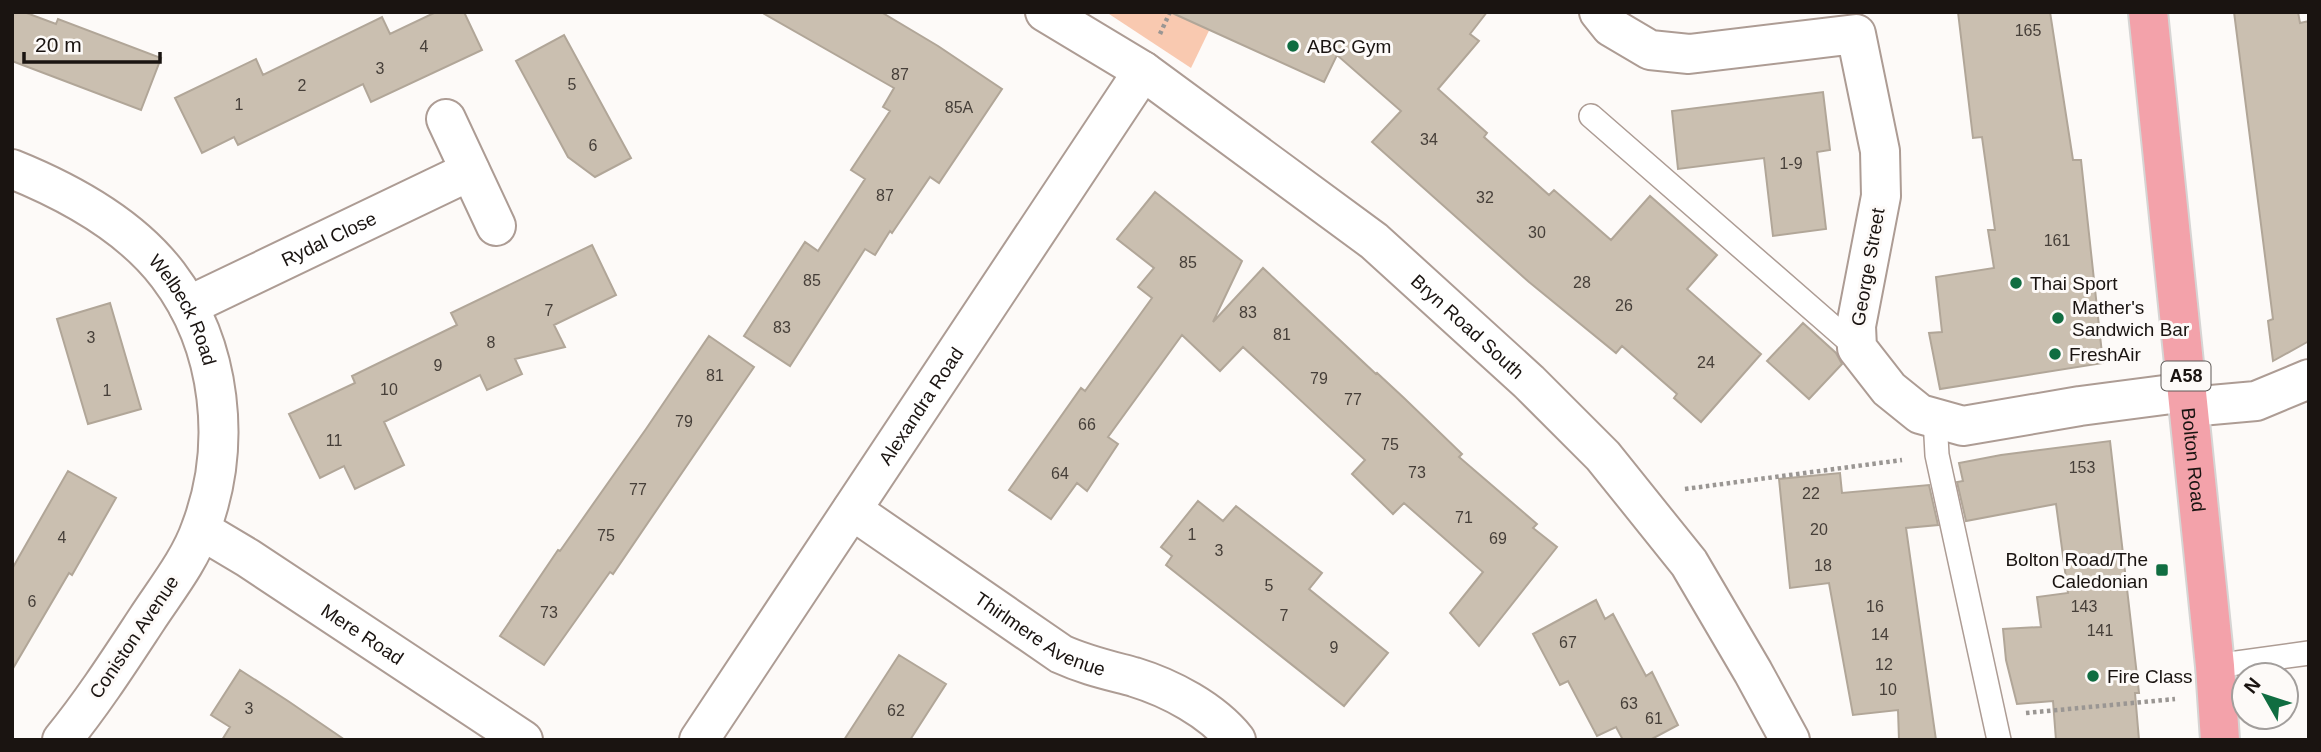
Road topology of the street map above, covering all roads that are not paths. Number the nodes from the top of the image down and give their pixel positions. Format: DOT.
graph roads {
  1 [pos="1045,12"];
  2 [pos="1599,12"];
  3 [pos="2148,12"];
  4 [pos="1855,23"];
  5 [pos="1143,71"];
  6 [pos="1591,116"];
  7 [pos="446,120"];
  8 [pos="12,169"];
  9 [pos="470,171"];
  10 [pos="496,226"];
  11 [pos="188,306"];
  12 [pos="1857,348"];
  13 [pos="2309,379"];
  14 [pos="2188,400"];
  15 [pos="1936,437"];
  16 [pos="852,510"];
  17 [pos="201,530"];
  18 [pos="2309,653"];
  19 [pos="2216,680"];
  20 [pos="61,740"];
  21 [pos="523,740"];
  22 [pos="699,740"];
  23 [pos="1236,740"];
  24 [pos="1790,740"];
  25 [pos="1999,740"];
  26 [pos="2220,740"];
  1 -- 5 [label="street, Bryn Road South"];
  2 -- 4 [label="street, George Street"];
  3 -- 14 [label="main road, Bolton Road / A58"];
  4 -- 12 [label="street, George Street"];
  5 -- 16 [label="street, Alexandra Road"];
  5 -- 24 [label="street, Bryn Road South"];
  6 -- 12 [label="lane"];
  7 -- 9 [label="street"];
  8 -- 11 [label="street, Welbeck Road"];
  9 -- 10 [label="street"];
  9 -- 11 [label="street, Rydal Close"];
  11 -- 17 [label="street, Welbeck Road"];
  12 -- 15 [label="street, George Street"];
  13 -- 14 [label="street, George Street"];
  14 -- 15 [label="street, George Street"];
  14 -- 19 [label="main road, Bolton Road / A58"];
  15 -- 25 [label="lane"];
  16 -- 22 [label="street, Alexandra Road"];
  16 -- 23 [label="street, Thirlmere Avenue"];
  17 -- 20 [label="street, Coniston Avenue"];
  17 -- 21 [label="street, Mere Road"];
  18 -- 19 [label="lane"];
  19 -- 26 [label="main road, Bolton Road / A58"];
}
